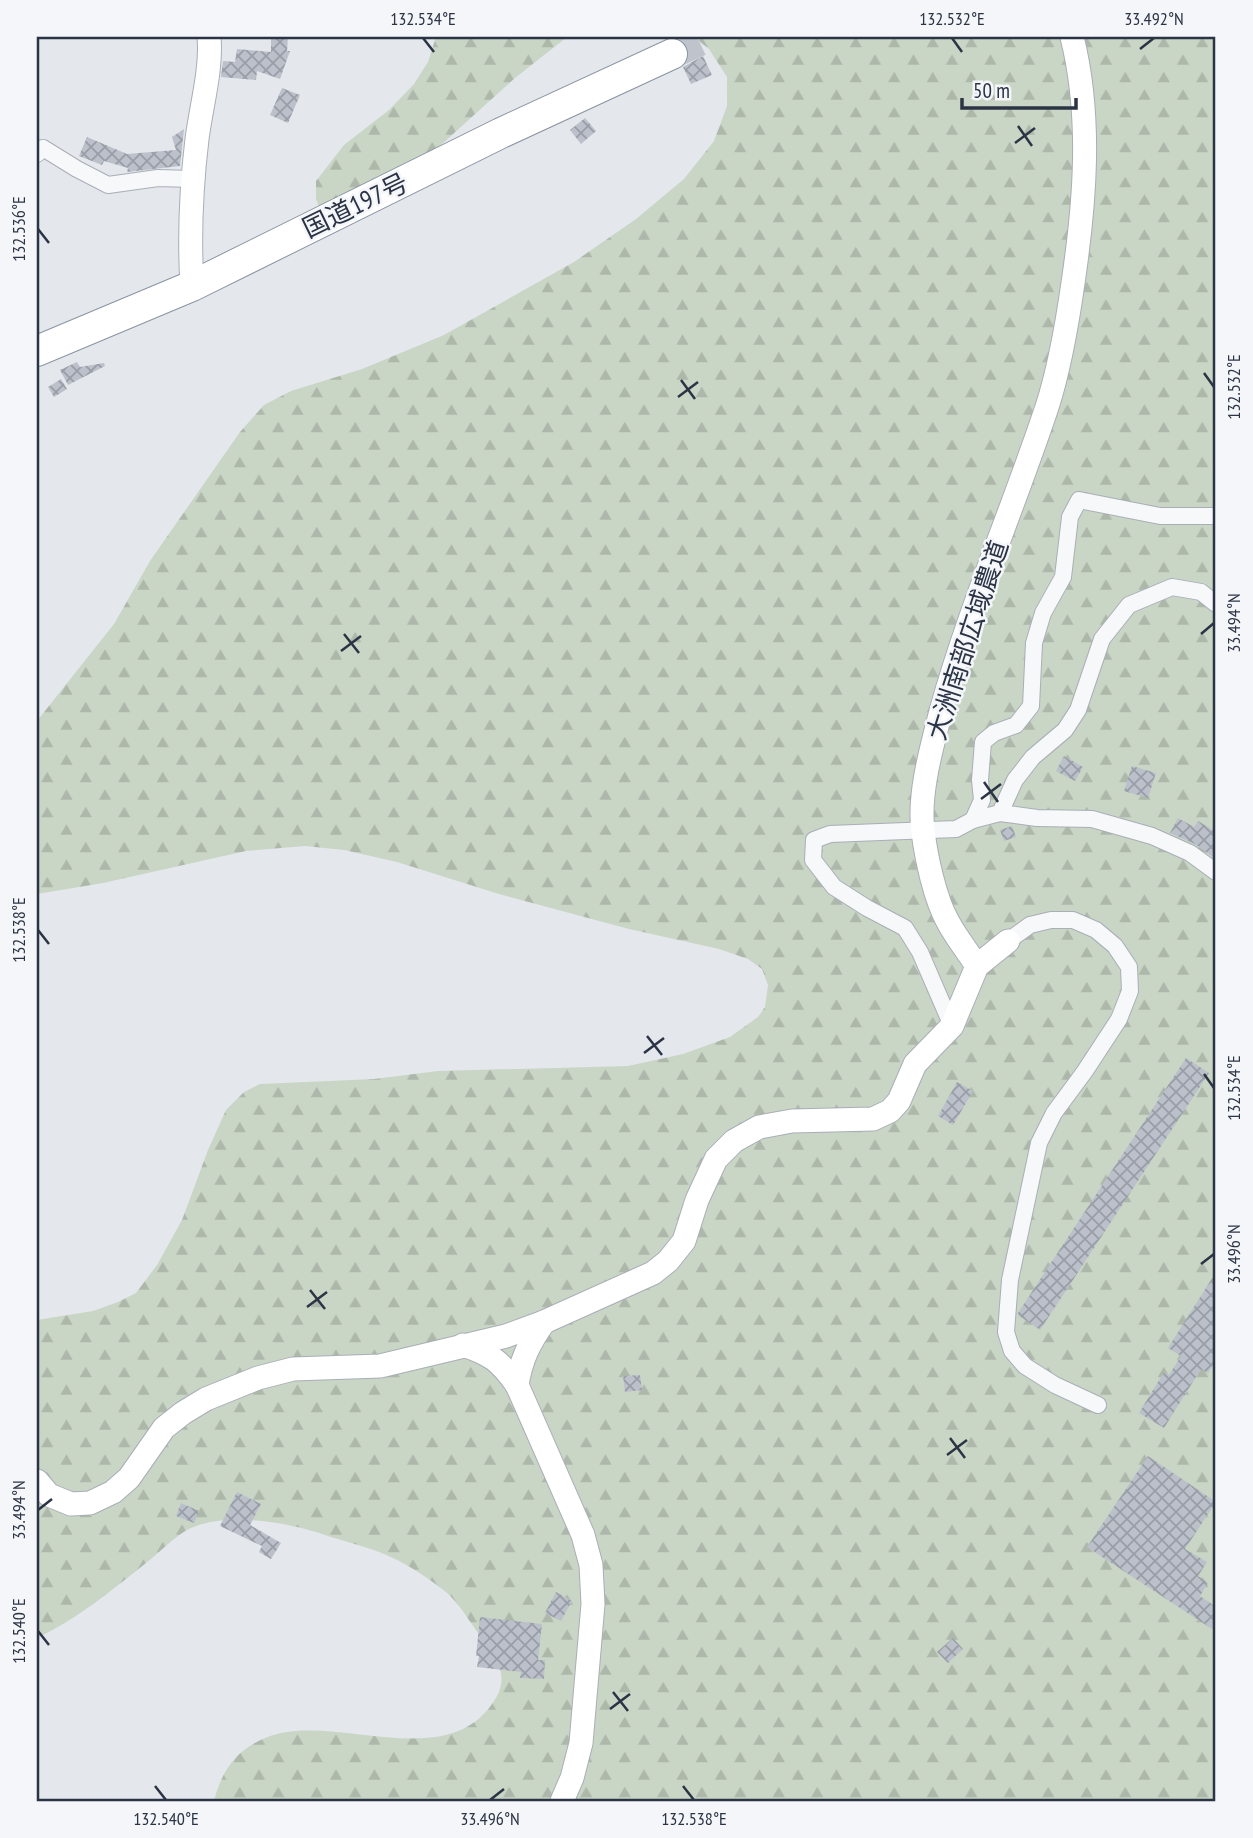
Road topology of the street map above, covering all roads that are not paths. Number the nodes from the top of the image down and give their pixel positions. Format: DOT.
graph roads {
  1 [pos="209,37"];
  2 [pos="1072,37"];
  3 [pos="672,54"];
  4 [pos="37,154"];
  5 [pos="192,179"];
  6 [pos="192,286"];
  7 [pos="37,351"];
  8 [pos="1216,516"];
  9 [pos="1216,604"];
  10 [pos="1000,813"];
  11 [pos="973,820"];
  12 [pos="922,829"];
  13 [pos="1216,872"];
  14 [pos="1008,941"];
  15 [pos="977,966"];
  16 [pos="952,1026"];
  17 [pos="544,1322"];
  18 [pos="463,1345"];
  19 [pos="517,1385"];
  20 [pos="1098,1405"];
  21 [pos="37,1481"];
  22 [pos="562,1801"];
  1 -- 5 [label="street"];
  2 -- 12 [label="street, 大洲南部広域農道"];
  3 -- 6 [label="highway, 国道197号"];
  4 -- 5 [label="street"];
  5 -- 6 [label="street"];
  6 -- 7 [label="highway, 国道197号"];
  8 -- 11 [label="street"];
  9 -- 10 [label="street"];
  10 -- 11 [label="street"];
  10 -- 13 [label="street"];
  11 -- 12 [label="street"];
  12 -- 15 [label="street, 大洲南部広域農道"];
  12 -- 16 [label="street"];
  14 -- 15 [label="street"];
  14 -- 20 [label="street"];
  15 -- 16 [label="street"];
  16 -- 17 [label="street"];
  17 -- 18 [label="street"];
  17 -- 19 [label="street"];
  18 -- 19 [label="street"];
  18 -- 21 [label="street"];
  19 -- 22 [label="street"];
}
